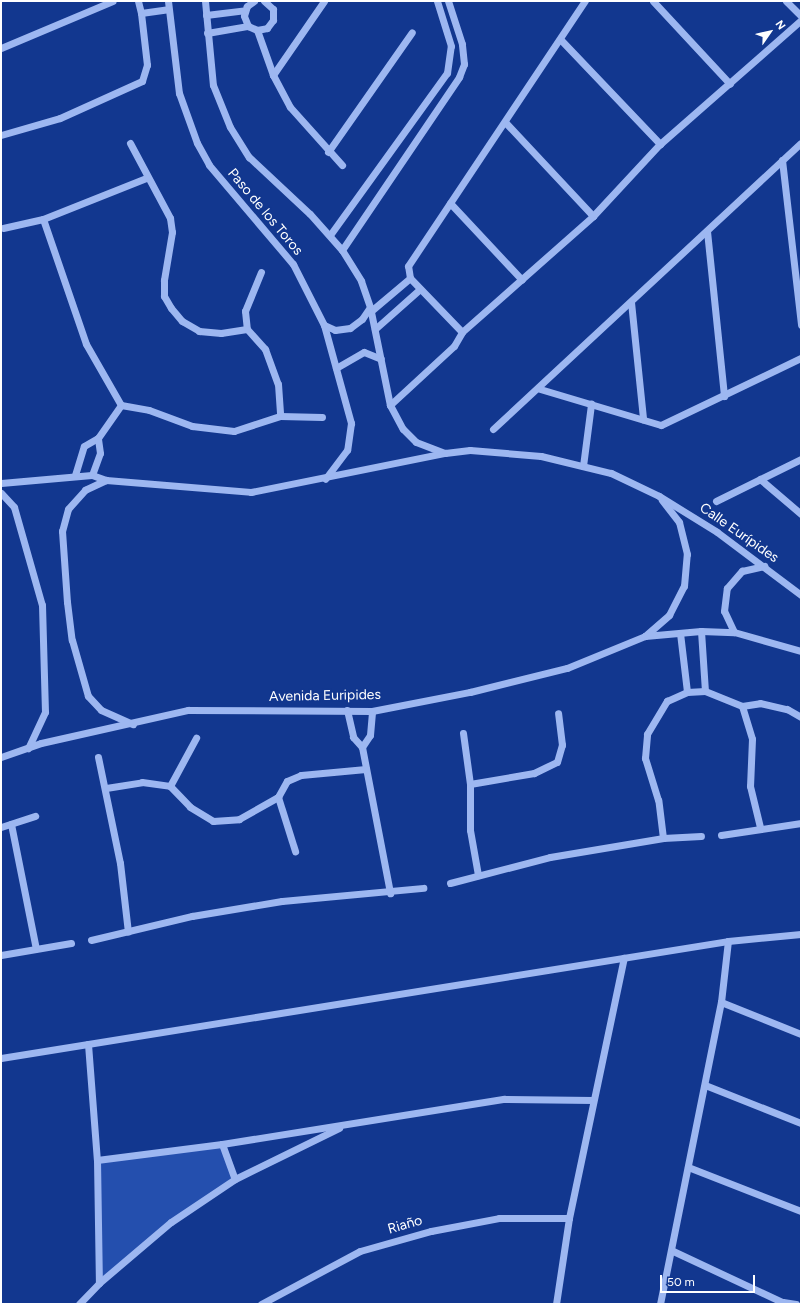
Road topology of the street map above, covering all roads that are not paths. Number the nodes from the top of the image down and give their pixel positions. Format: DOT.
graph roads {
  1 [pos="113,1"];
  2 [pos="138,1"];
  3 [pos="168,1"];
  4 [pos="205,1"];
  5 [pos="254,1"];
  6 [pos="264,1"];
  7 [pos="324,1"];
  8 [pos="437,1"];
  9 [pos="448,1"];
  10 [pos="585,1"];
  11 [pos="654,1"];
  12 [pos="786,1"];
  13 [pos="168,9"];
  14 [pos="244,10"];
  15 [pos="141,12"];
  16 [pos="206,15"];
  17 [pos="801,16"];
  18 [pos="801,20"];
  19 [pos="248,26"];
  20 [pos="257,30"];
  21 [pos="412,32"];
  22 [pos="207,33"];
  23 [pos="561,40"];
  24 [pos="1,48"];
  25 [pos="273,75"];
  26 [pos="730,84"];
  27 [pos="505,122"];
  28 [pos="1,135"];
  29 [pos="130,143"];
  30 [pos="801,143"];
  31 [pos="660,144"];
  32 [pos="328,152"];
  33 [pos="782,160"];
  34 [pos="342,165"];
  35 [pos="146,178"];
  36 [pos="450,203"];
  37 [pos="594,216"];
  38 [pos="43,219"];
  39 [pos="3,228"];
  40 [pos="708,231"];
  41 [pos="330,235"];
  42 [pos="342,250"];
  43 [pos="262,272"];
  44 [pos="410,278"];
  45 [pos="522,280"];
  46 [pos="420,289"];
  47 [pos="631,302"];
  48 [pos="370,309"];
  49 [pos="324,325"];
  50 [pos="801,325"];
  51 [pos="375,329"];
  52 [pos="247,330"];
  53 [pos="462,332"];
  54 [pos="801,358"];
  55 [pos="381,359"];
  56 [pos="336,368"];
  57 [pos="540,389"];
  58 [pos="724,396"];
  59 [pos="591,404"];
  60 [pos="390,405"];
  61 [pos="121,406"];
  62 [pos="280,416"];
  63 [pos="322,417"];
  64 [pos="643,419"];
  65 [pos="493,429"];
  66 [pos="98,438"];
  67 [pos="445,453"];
  68 [pos="801,459"];
  69 [pos="583,466"];
  70 [pos="76,475"];
  71 [pos="92,475"];
  72 [pos="325,479"];
  73 [pos="760,479"];
  74 [pos="106,480"];
  75 [pos="1,483"];
  76 [pos="1,493"];
  77 [pos="659,496"];
  78 [pos="716,501"];
  79 [pos="801,514"];
  80 [pos="764,566"];
  81 [pos="801,595"];
  82 [pos="701,631"];
  83 [pos="734,632"];
  84 [pos="680,633"];
  85 [pos="645,636"];
  86 [pos="801,650"];
  87 [pos="705,691"];
  88 [pos="686,692"];
  89 [pos="742,706"];
  90 [pos="347,710"];
  91 [pos="372,711"];
  92 [pos="558,713"];
  93 [pos="801,717"];
  94 [pos="133,724"];
  95 [pos="463,733"];
  96 [pos="196,738"];
  97 [pos="362,747"];
  98 [pos="28,748"];
  99 [pos="1,757"];
  100 [pos="98,757"];
  101 [pos="366,769"];
  102 [pos="470,784"];
  103 [pos="170,786"];
  104 [pos="106,788"];
  105 [pos="278,797"];
  106 [pos="35,816"];
  107 [pos="801,823"];
  108 [pos="11,824"];
  109 [pos="1,827"];
  110 [pos="760,827"];
  111 [pos="721,835"];
  112 [pos="701,836"];
  113 [pos="663,838"];
  114 [pos="295,851"];
  115 [pos="478,875"];
  116 [pos="450,883"];
  117 [pos="423,888"];
  118 [pos="390,893"];
  119 [pos="128,932"];
  120 [pos="800,935"];
  121 [pos="91,940"];
  122 [pos="728,941"];
  123 [pos="71,944"];
  124 [pos="36,949"];
  125 [pos="1,955"];
  126 [pos="624,958"];
  127 [pos="721,1002"];
  128 [pos="801,1034"];
  129 [pos="88,1044"];
  130 [pos="1,1058"];
  131 [pos="705,1085"];
  132 [pos="593,1100"];
  133 [pos="801,1123"];
  134 [pos="346,1125"];
  135 [pos="222,1144"];
  136 [pos="97,1160"];
  137 [pos="688,1167"];
  138 [pos="235,1179"];
  139 [pos="801,1211"];
  140 [pos="570,1218"];
  141 [pos="673,1251"];
  142 [pos="99,1283"];
  143 [pos="784,1303"];
  144 [pos="79,1304"];
  145 [pos="261,1304"];
  146 [pos="556,1304"];
  147 [pos="660,1304"];
  148 [pos="796,1304"];
  1 -- 24 [label="street"];
  2 -- 15 [label="street"];
  3 -- 13 [label="street, Paso de los Toros"];
  4 -- 16 [label="street"];
  5 -- 14 [label="street"];
  6 -- 20 [label="street"];
  7 -- 25 [label="street"];
  8 -- 41 [label="street"];
  9 -- 42 [label="street"];
  10 -- 23 [label="street"];
  11 -- 26 [label="street"];
  12 -- 17 [label="street"];
  13 -- 15 [label="street"];
  13 -- 49 [label="street, Paso de los Toros"];
  14 -- 16 [label="street"];
  14 -- 19 [label="street"];
  15 -- 28 [label="street"];
  16 -- 22 [label="street"];
  18 -- 26 [label="street"];
  19 -- 20 [label="street"];
  19 -- 22 [label="street"];
  20 -- 25 [label="street"];
  21 -- 32 [label="street"];
  22 -- 41 [label="street"];
  23 -- 27 [label="street"];
  23 -- 31 [label="street"];
  25 -- 32 [label="street"];
  26 -- 31 [label="street"];
  27 -- 36 [label="street"];
  27 -- 37 [label="street"];
  29 -- 35 [label="street"];
  30 -- 33 [label="street"];
  31 -- 37 [label="street"];
  32 -- 34 [label="street"];
  33 -- 40 [label="street"];
  33 -- 50 [label="street"];
  35 -- 38 [label="street"];
  35 -- 52 [label="street"];
  36 -- 44 [label="street"];
  36 -- 45 [label="street"];
  37 -- 45 [label="street"];
  38 -- 39 [label="street"];
  38 -- 61 [label="street"];
  40 -- 47 [label="street"];
  40 -- 58 [label="street"];
  41 -- 42 [label="street"];
  42 -- 48 [label="street"];
  43 -- 52 [label="street"];
  44 -- 46 [label="street"];
  44 -- 48 [label="street"];
  45 -- 53 [label="street"];
  46 -- 51 [label="street"];
  46 -- 53 [label="street"];
  47 -- 57 [label="street"];
  47 -- 64 [label="street"];
  48 -- 49 [label="street"];
  48 -- 51 [label="street"];
  49 -- 56 [label="street, Paso de los Toros"];
  51 -- 55 [label="street"];
  52 -- 62 [label="street"];
  53 -- 60 [label="street"];
  54 -- 58 [label="street"];
  55 -- 56 [label="street"];
  55 -- 60 [label="street"];
  56 -- 72 [label="street, Paso de los Toros"];
  57 -- 59 [label="street"];
  57 -- 65 [label="street"];
  58 -- 64 [label="street"];
  59 -- 64 [label="street"];
  59 -- 69 [label="street"];
  60 -- 67 [label="street"];
  61 -- 62 [label="street"];
  61 -- 66 [label="street"];
  62 -- 63 [label="street"];
  66 -- 70 [label="street"];
  66 -- 71 [label="street"];
  67 -- 69 [label="street, Calle Eurípides"];
  67 -- 72 [label="street, Calle Eurípides"];
  68 -- 73 [label="street"];
  69 -- 77 [label="street, Calle Eurípides"];
  70 -- 71 [label="street"];
  70 -- 75 [label="street"];
  71 -- 74 [label="street"];
  72 -- 74 [label="street, Calle Eurípides"];
  73 -- 78 [label="street"];
  73 -- 79 [label="street"];
  74 -- 94 [label="street"];
  76 -- 98 [label="street"];
  77 -- 80 [label="street, Calle Eurípides"];
  77 -- 85 [label="street"];
  80 -- 81 [label="street, Calle Eurípides"];
  80 -- 83 [label="street"];
  82 -- 83 [label="street"];
  82 -- 84 [label="street"];
  82 -- 87 [label="street"];
  83 -- 86 [label="street"];
  84 -- 85 [label="street"];
  84 -- 88 [label="street"];
  85 -- 91 [label="street, Avenida Euripides"];
  87 -- 88 [label="street"];
  87 -- 89 [label="street"];
  88 -- 113 [label="street"];
  89 -- 93 [label="street"];
  89 -- 110 [label="street"];
  90 -- 91 [label="street, Avenida Euripides"];
  90 -- 94 [label="street, Avenida Euripides"];
  90 -- 97 [label="street"];
  91 -- 97 [label="street"];
  92 -- 102 [label="street"];
  94 -- 98 [label="street, Avenida Euripides"];
  95 -- 102 [label="street"];
  96 -- 103 [label="street"];
  97 -- 101 [label="street"];
  98 -- 99 [label="street, Avenida Euripides"];
  100 -- 104 [label="street"];
  101 -- 105 [label="street"];
  101 -- 118 [label="street"];
  102 -- 115 [label="street"];
  103 -- 104 [label="street"];
  103 -- 105 [label="street"];
  104 -- 119 [label="street"];
  105 -- 114 [label="street"];
  106 -- 108 [label="street"];
  107 -- 110 [label="street"];
  108 -- 109 [label="street"];
  108 -- 124 [label="street"];
  110 -- 111 [label="street"];
  112 -- 113 [label="street"];
  113 -- 115 [label="street"];
  115 -- 116 [label="street"];
  117 -- 118 [label="street"];
  118 -- 119 [label="street"];
  119 -- 121 [label="street"];
  120 -- 122 [label="street"];
  122 -- 126 [label="street"];
  122 -- 127 [label="street"];
  123 -- 124 [label="street"];
  124 -- 125 [label="street"];
  126 -- 129 [label="street"];
  126 -- 132 [label="street"];
  127 -- 128 [label="street"];
  127 -- 131 [label="street"];
  129 -- 130 [label="street"];
  129 -- 136 [label="street"];
  131 -- 133 [label="street"];
  131 -- 137 [label="street"];
  132 -- 134 [label="street"];
  132 -- 140 [label="street"];
  134 -- 135 [label="street"];
  134 -- 138 [label="street"];
  135 -- 136 [label="street"];
  135 -- 138 [label="street"];
  136 -- 142 [label="street"];
  137 -- 139 [label="street"];
  137 -- 141 [label="street"];
  138 -- 142 [label="street"];
  140 -- 145 [label="street, Riaño"];
  140 -- 146 [label="street"];
  141 -- 143 [label="street"];
  141 -- 147 [label="street"];
  142 -- 144 [label="street"];
  143 -- 148 [label="street"];
}
